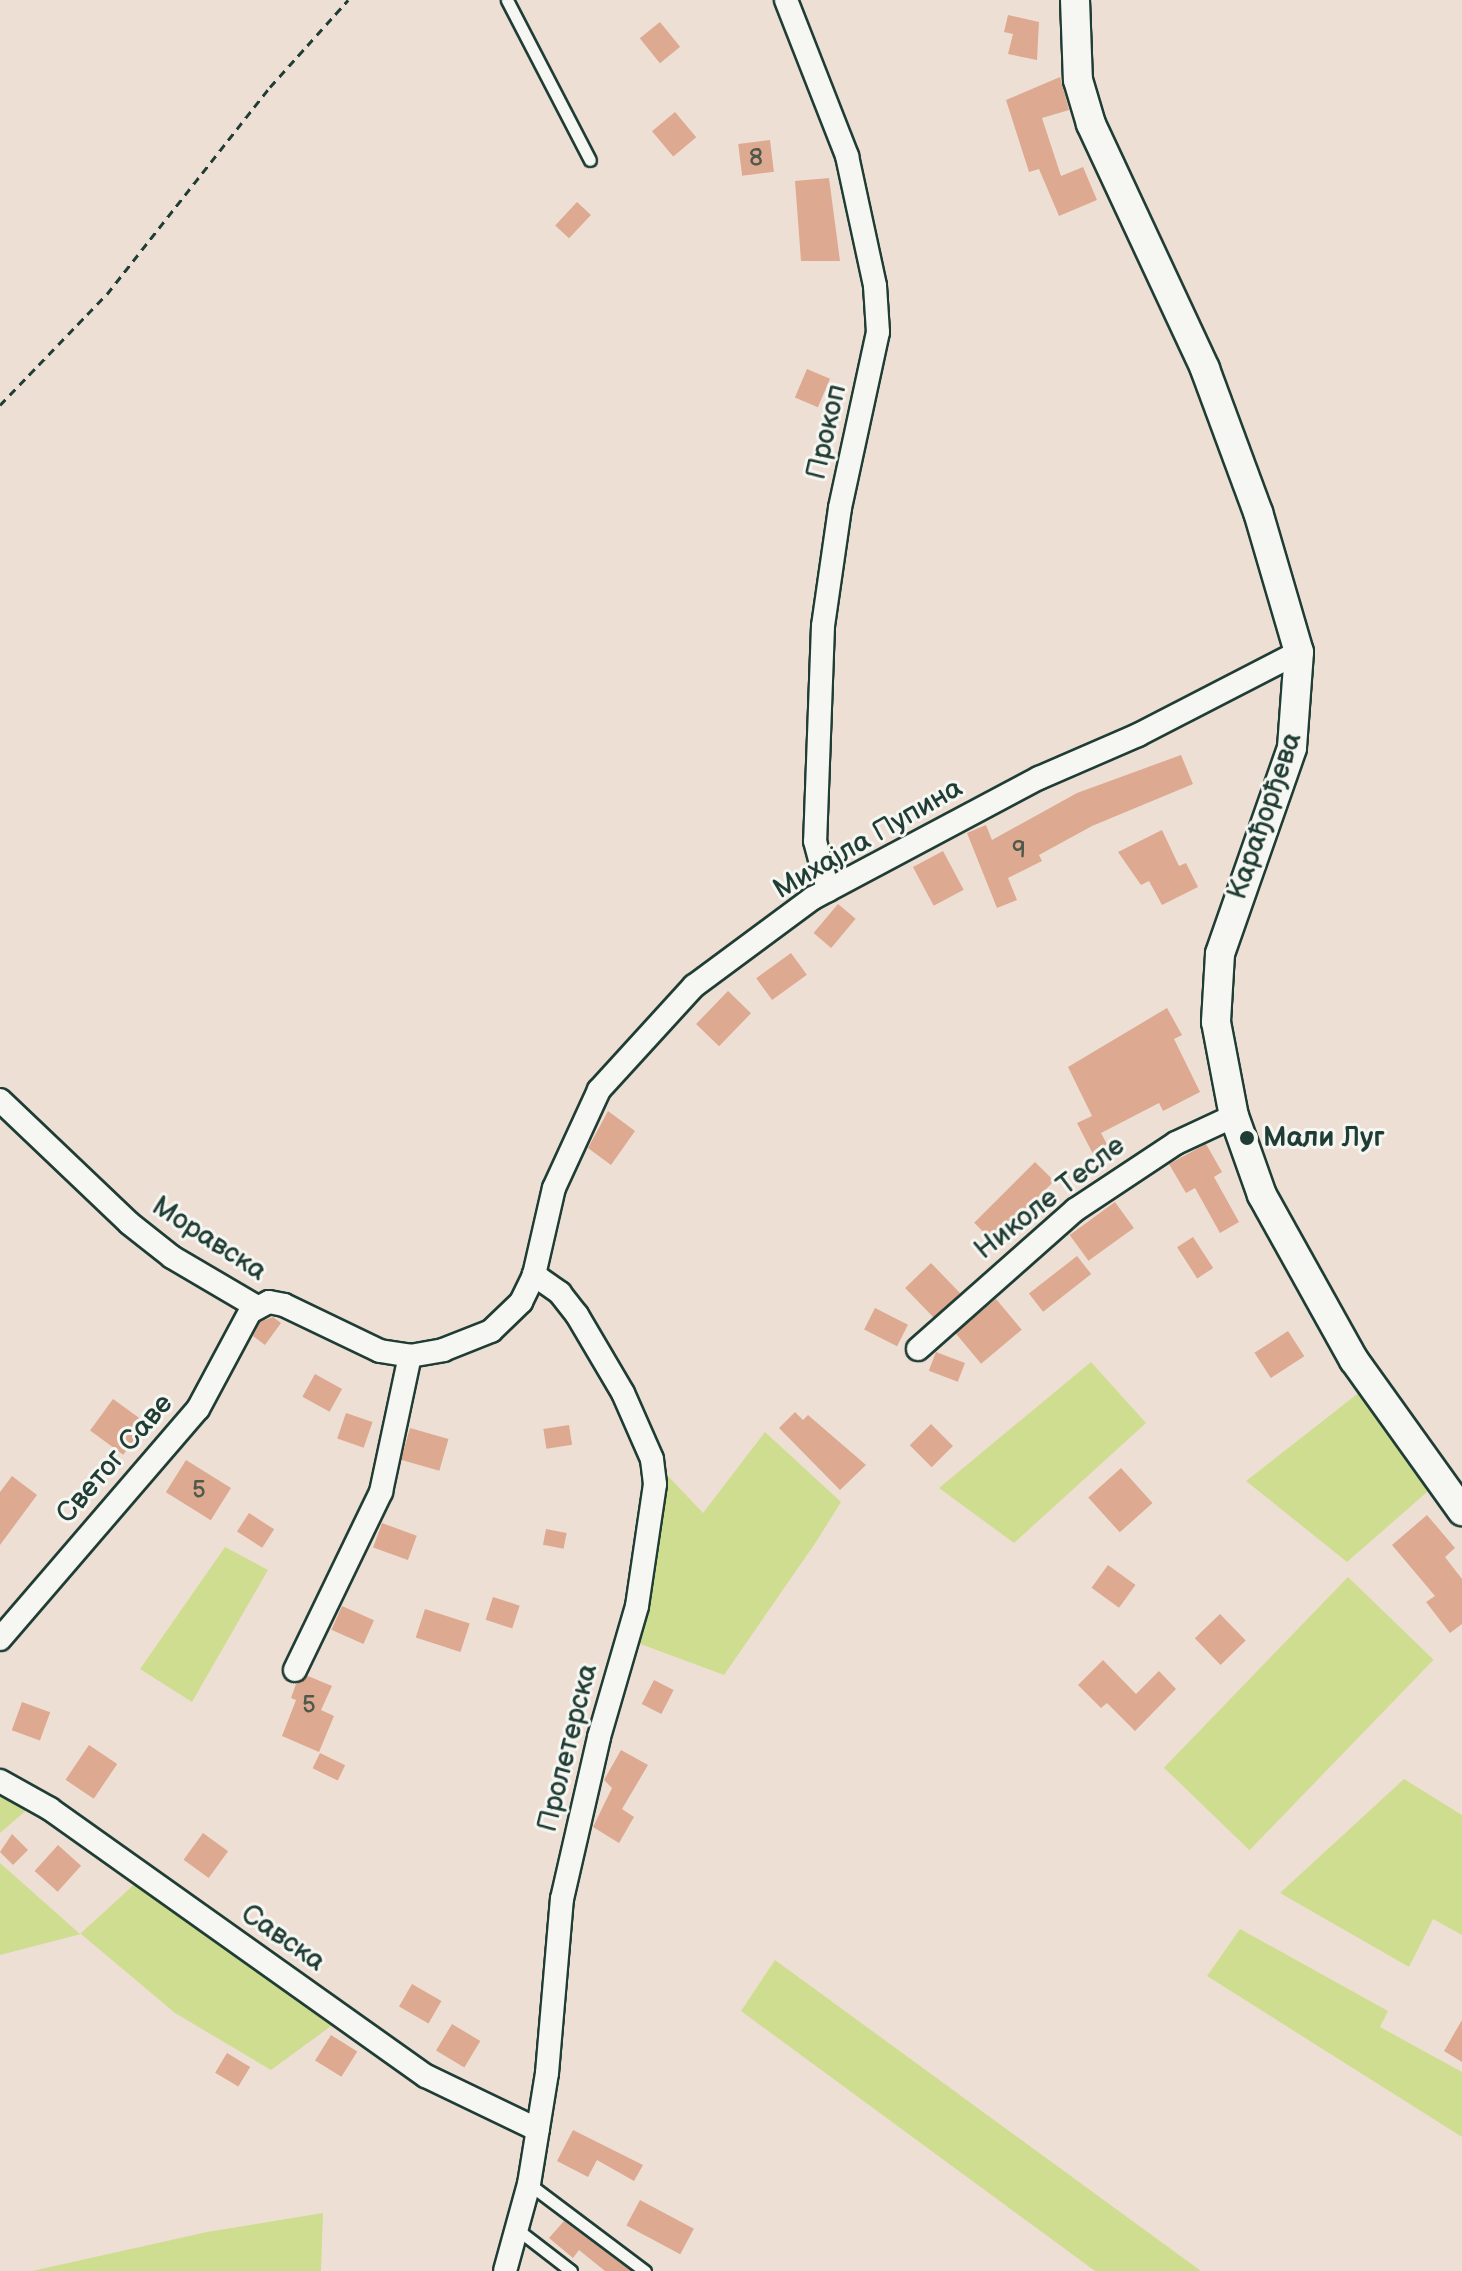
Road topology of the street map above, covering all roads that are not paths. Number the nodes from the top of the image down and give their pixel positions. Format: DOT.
graph roads {
  1 [pos="507,0"];
  2 [pos="786,0"];
  3 [pos="1075,0"];
  4 [pos="590,160"];
  5 [pos="1299,652"];
  6 [pos="828,890"];
  7 [pos="0,1100"];
  8 [pos="1234,1116"];
  9 [pos="534,1275"];
  10 [pos="257,1307"];
  11 [pos="918,1349"];
  12 [pos="410,1356"];
  13 [pos="1462,1511"];
  14 [pos="0,1639"];
  15 [pos="295,1670"];
  16 [pos="0,1781"];
  17 [pos="538,2130"];
  18 [pos="529,2184"];
  19 [pos="518,2230"];
  20 [pos="505,2271"];
  21 [pos="571,2271"];
  22 [pos="645,2271"];
  1 -- 4 [label="lane"];
  2 -- 6 [label="street, Прокоп"];
  3 -- 5 [label="street, Карађорђева"];
  5 -- 6 [label="street, Михајла Пупина"];
  5 -- 8 [label="street, Карађорђева"];
  6 -- 9 [label="street, Михајла Пупина"];
  7 -- 10 [label="street, Моравска"];
  8 -- 11 [label="street, Николе Тесле"];
  8 -- 13 [label="street, Карађорђева"];
  9 -- 12 [label="street, Моравска"];
  9 -- 17 [label="street, Пролетерска"];
  10 -- 12 [label="street, Моравска"];
  10 -- 14 [label="street, Светог Саве"];
  12 -- 15 [label="street"];
  16 -- 17 [label="street, Савска"];
  17 -- 18 [label="street, Пролетерска"];
  18 -- 19 [label="street, Пролетерска"];
  18 -- 22 [label="lane"];
  19 -- 20 [label="street, Пролетерска"];
  19 -- 21 [label="lane"];
}
